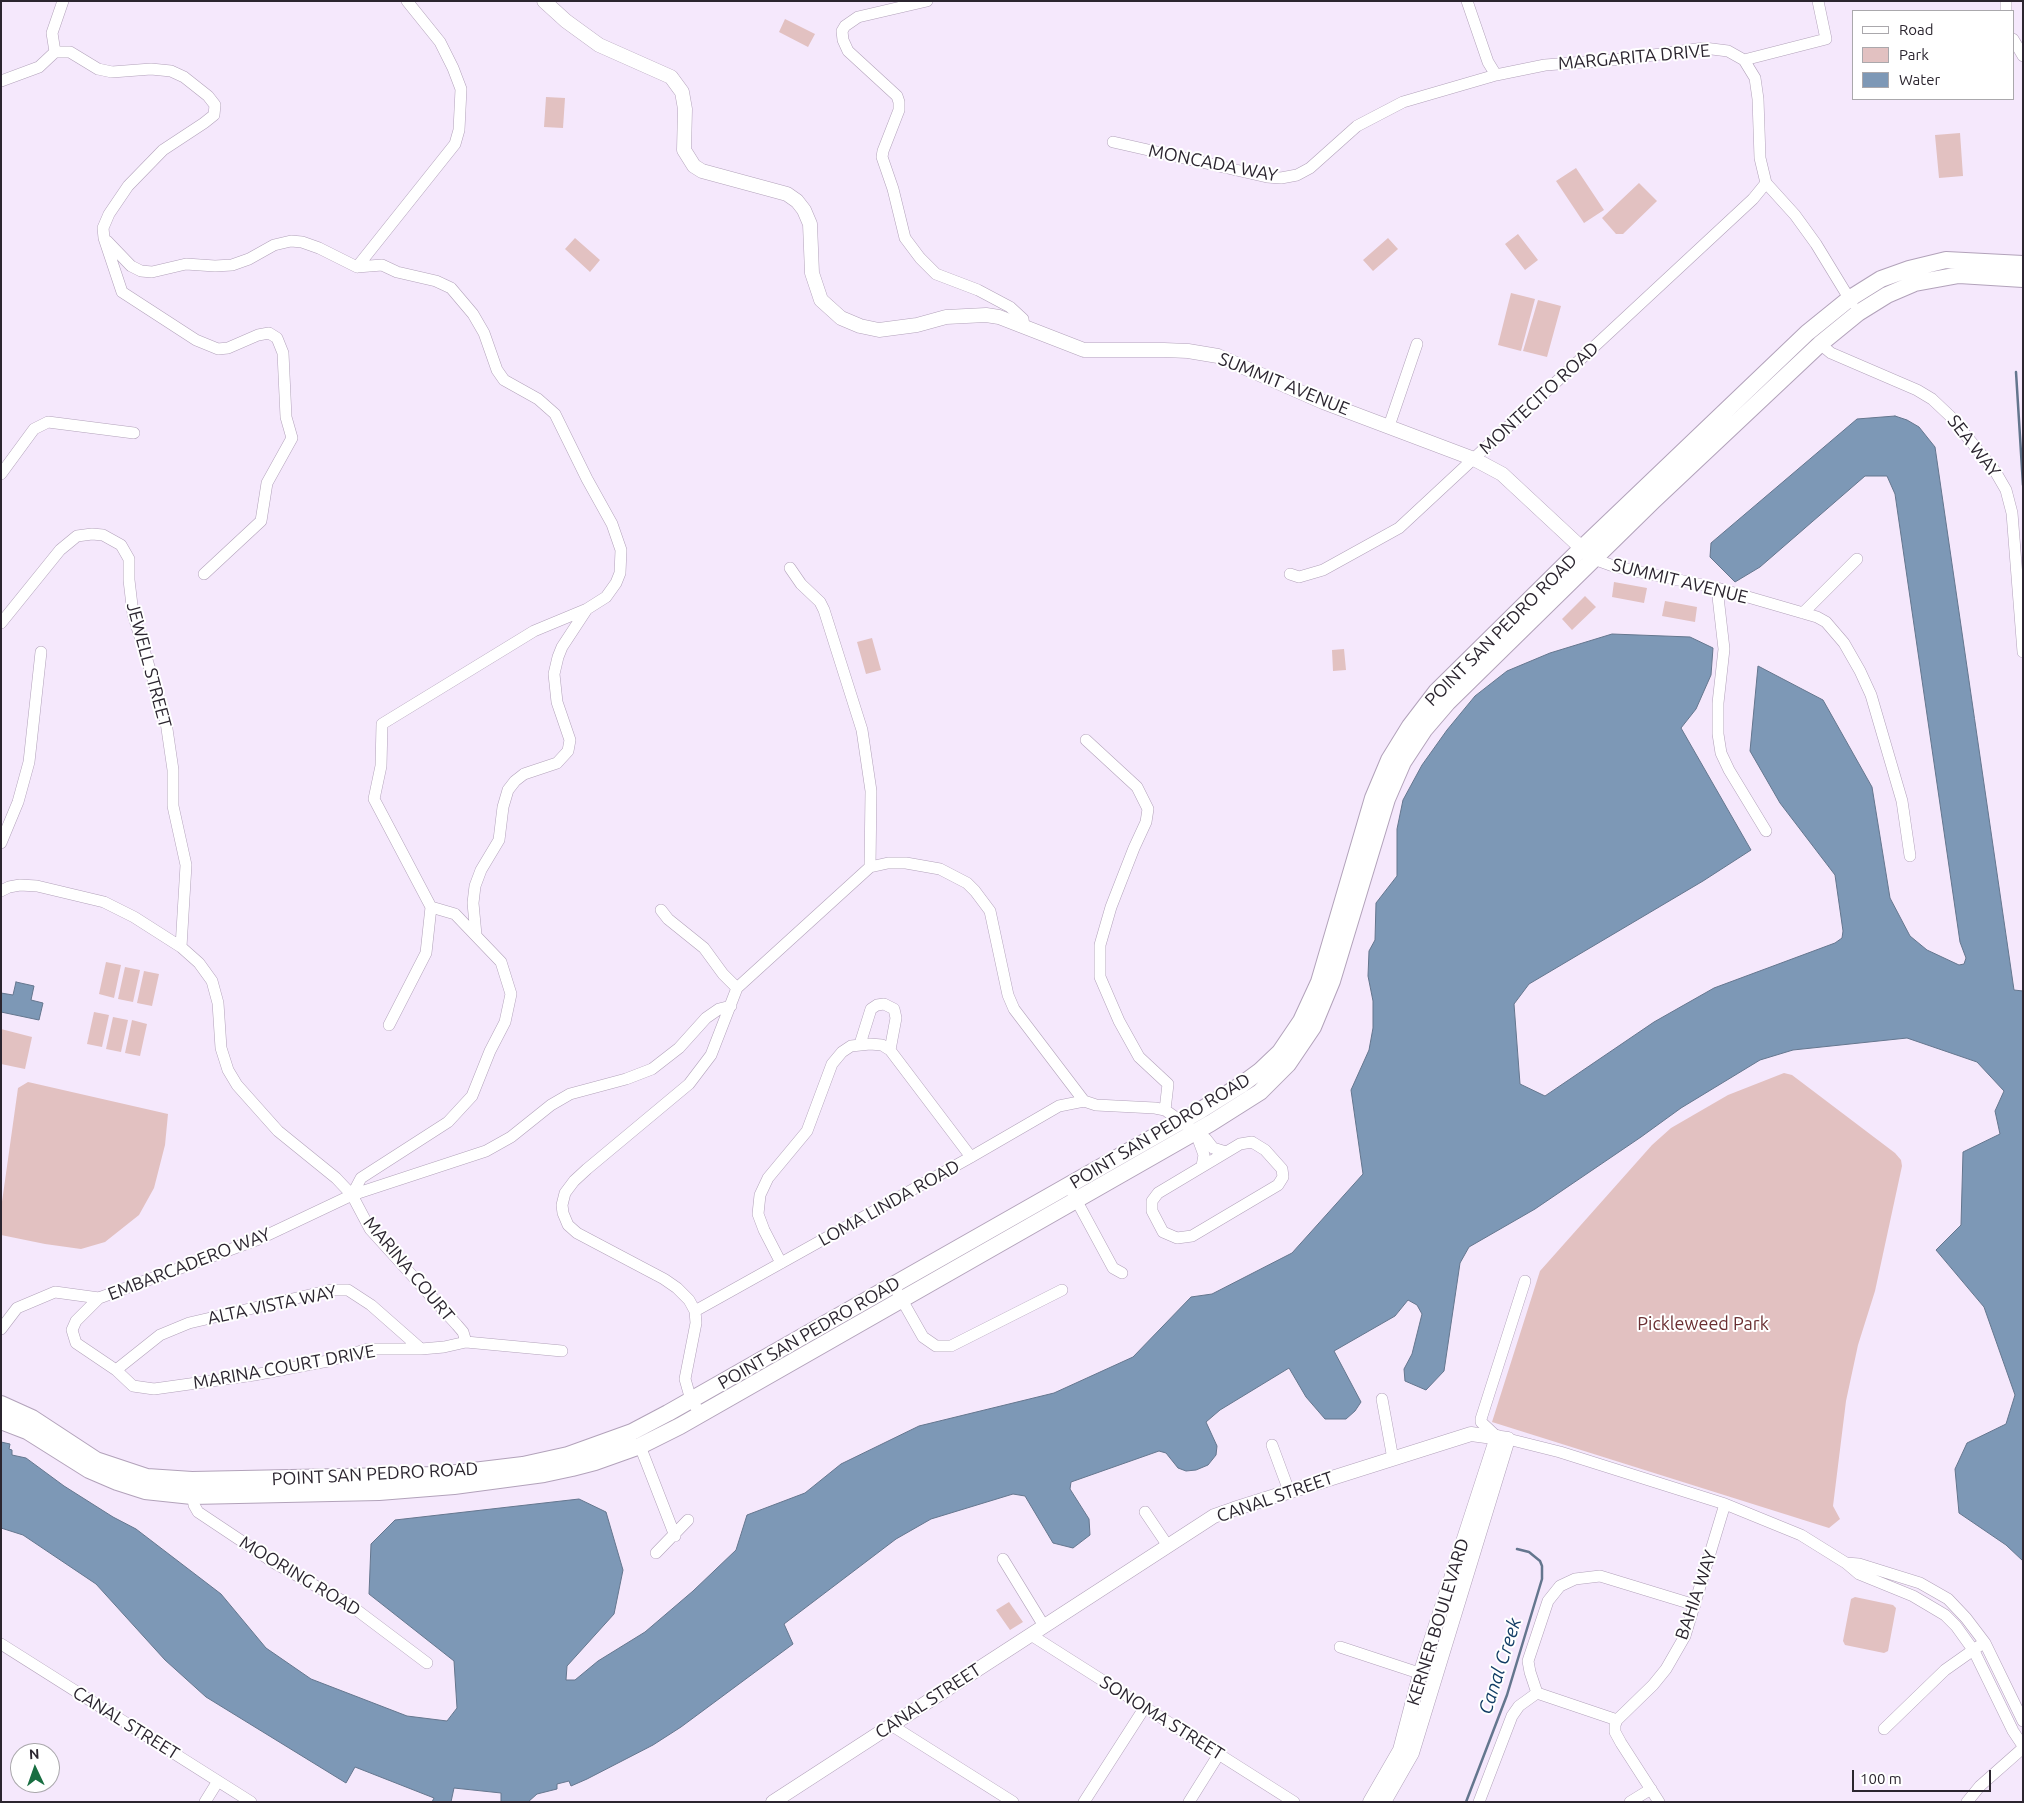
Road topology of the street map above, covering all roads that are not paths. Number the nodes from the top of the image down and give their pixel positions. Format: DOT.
graph roads {
  1 [pos="63,1"];
  2 [pos="407,1"];
  3 [pos="544,1"];
  4 [pos="928,1"];
  5 [pos="1467,1"];
  6 [pos="1818,1"];
  7 [pos="2014,41"];
  8 [pos="55,52"];
  9 [pos="2023,56"];
  10 [pos="1744,60"];
  11 [pos="1496,75"];
  12 [pos="1,80"];
  13 [pos="1113,142"];
  14 [pos="1766,183"];
  15 [pos="104,238"];
  16 [pos="2023,264"];
  17 [pos="357,267"];
  18 [pos="2023,279"];
  19 [pos="1849,299"];
  20 [pos="1858,313"];
  21 [pos="1024,326"];
  22 [pos="1418,344"];
  23 [pos="1820,344"];
  24 [pos="1389,426"];
  25 [pos="134,433"];
  26 [pos="1474,459"];
  27 [pos="1,474"];
  28 [pos="1581,549"];
  29 [pos="1594,559"];
  30 [pos="1857,559"];
  31 [pos="790,568"];
  32 [pos="204,574"];
  33 [pos="1290,574"];
  34 [pos="1717,588"];
  35 [pos="588,609"];
  36 [pos="1803,614"];
  37 [pos="1,622"];
  38 [pos="41,652"];
  39 [pos="2023,652"];
  40 [pos="1086,740"];
  41 [pos="1766,831"];
  42 [pos="1,843"];
  43 [pos="1910,856"];
  44 [pos="870,867"];
  45 [pos="1,891"];
  46 [pos="431,907"];
  47 [pos="661,910"];
  48 [pos="476,935"];
  49 [pos="181,947"];
  50 [pos="738,988"];
  51 [pos="731,1006"];
  52 [pos="388,1025"];
  53 [pos="860,1044"];
  54 [pos="890,1050"];
  55 [pos="1084,1101"];
  56 [pos="1165,1110"];
  57 [pos="1182,1121"];
  58 [pos="1195,1132"];
  59 [pos="1226,1152"];
  60 [pos="971,1157"];
  61 [pos="1202,1166"];
  62 [pos="1073,1193"];
  63 [pos="352,1195"];
  64 [pos="781,1263"];
  65 [pos="1122,1273"];
  66 [pos="1525,1281"];
  67 [pos="1062,1290"];
  68 [pos="897,1292"];
  69 [pos="98,1298"];
  70 [pos="695,1311"];
  71 [pos="1,1329"];
  72 [pos="466,1342"];
  73 [pos="421,1349"];
  74 [pos="562,1351"];
  75 [pos="116,1370"];
  76 [pos="1382,1399"];
  77 [pos="1,1404"];
  78 [pos="696,1407"];
  79 [pos="1,1421"];
  80 [pos="1502,1438"];
  81 [pos="1272,1445"];
  82 [pos="640,1446"];
  83 [pos="1393,1459"];
  84 [pos="192,1480"];
  85 [pos="1289,1491"];
  86 [pos="192,1496"];
  87 [pos="1725,1504"];
  88 [pos="1146,1512"];
  89 [pos="688,1520"];
  90 [pos="675,1536"];
  91 [pos="1168,1546"];
  92 [pos="656,1553"];
  93 [pos="1003,1559"];
  94 [pos="1846,1562"];
  95 [pos="1694,1605"];
  96 [pos="1044,1626"];
  97 [pos="1031,1635"];
  98 [pos="1985,1643"];
  99 [pos="1,1644"];
  100 [pos="1340,1647"];
  101 [pos="1973,1649"];
  102 [pos="427,1663"];
  103 [pos="1420,1674"];
  104 [pos="1434,1678"];
  105 [pos="1537,1693"];
  106 [pos="1145,1707"];
  107 [pos="1617,1720"];
  108 [pos="2023,1721"];
  109 [pos="891,1725"];
  110 [pos="1884,1729"];
  111 [pos="2023,1747"];
  112 [pos="1219,1754"];
  113 [pos="218,1781"];
  114 [pos="1651,1789"];
  115 [pos="205,1802"];
  116 [pos="251,1802"];
  117 [pos="773,1802"];
  118 [pos="1013,1802"];
  119 [pos="1084,1802"];
  120 [pos="1189,1802"];
  121 [pos="1294,1802"];
  122 [pos="1370,1802"];
  123 [pos="1384,1802"];
  124 [pos="1479,1802"];
  125 [pos="1630,1802"];
  126 [pos="1659,1802"];
  127 [pos="1968,1802"];
  1 -- 8 [label="street"];
  2 -- 17 [label="street"];
  3 -- 21 [label="street, SUMMIT AVENUE"];
  4 -- 21 [label="street"];
  5 -- 11 [label="street"];
  6 -- 10 [label="street"];
  7 -- 9 [label="street"];
  8 -- 12 [label="street"];
  8 -- 15 [label="street"];
  10 -- 11 [label="street, MARGARITA DRIVE"];
  10 -- 14 [label="street"];
  11 -- 13 [label="street, MONCADA WAY"];
  14 -- 19 [label="street"];
  14 -- 26 [label="street, MONTECITO ROAD"];
  15 -- 17 [label="street"];
  15 -- 32 [label="street"];
  16 -- 19 [label="main road, POINT SAN PEDRO ROAD"];
  17 -- 35 [label="street"];
  18 -- 20 [label="main road, POINT SAN PEDRO ROAD"];
  19 -- 20 [label="street"];
  19 -- 28 [label="main road, POINT SAN PEDRO ROAD"];
  20 -- 23 [label="main road, POINT SAN PEDRO ROAD"];
  21 -- 24 [label="street, SUMMIT AVENUE"];
  22 -- 24 [label="street"];
  23 -- 29 [label="main road, POINT SAN PEDRO ROAD"];
  23 -- 39 [label="street, SEA WAY"];
  24 -- 26 [label="street, SUMMIT AVENUE"];
  25 -- 27 [label="street"];
  26 -- 28 [label="street, SUMMIT AVENUE"];
  26 -- 33 [label="street, MONTECITO ROAD"];
  28 -- 29 [label="street, SUMMIT AVENUE"];
  28 -- 57 [label="main road, POINT SAN PEDRO ROAD"];
  29 -- 34 [label="street, SUMMIT AVENUE"];
  29 -- 58 [label="main road, POINT SAN PEDRO ROAD"];
  30 -- 36 [label="street"];
  31 -- 44 [label="street"];
  34 -- 36 [label="street, SUMMIT AVENUE"];
  34 -- 41 [label="street"];
  35 -- 46 [label="street"];
  35 -- 48 [label="street"];
  36 -- 43 [label="street, SUMMIT AVENUE"];
  37 -- 49 [label="street, JEWELL STREET"];
  38 -- 42 [label="street"];
  40 -- 56 [label="street"];
  44 -- 50 [label="street"];
  44 -- 55 [label="street"];
  45 -- 49 [label="street, MARINA COURT"];
  46 -- 48 [label="street"];
  46 -- 52 [label="street"];
  47 -- 50 [label="street"];
  48 -- 63 [label="street"];
  49 -- 63 [label="street, MARINA COURT"];
  50 -- 51 [label="street"];
  51 -- 63 [label="street, EMBARCADERO WAY"];
  51 -- 70 [label="street"];
  53 -- 54 [label="street"];
  53 -- 54 [label="street"];
  53 -- 64 [label="street"];
  54 -- 60 [label="street"];
  55 -- 56 [label="street"];
  55 -- 60 [label="street, LOMA LINDA ROAD"];
  56 -- 57 [label="street"];
  57 -- 58 [label="street"];
  57 -- 62 [label="main road, POINT SAN PEDRO ROAD"];
  58 -- 59 [label="street"];
  58 -- 61 [label="street"];
  58 -- 62 [label="main road, POINT SAN PEDRO ROAD"];
  59 -- 61 [label="street"];
  59 -- 61 [label="street"];
  60 -- 64 [label="street, LOMA LINDA ROAD"];
  62 -- 65 [label="street"];
  62 -- 68 [label="main road, POINT SAN PEDRO ROAD"];
  63 -- 69 [label="street, EMBARCADERO WAY"];
  63 -- 72 [label="street, MARINA COURT"];
  64 -- 70 [label="street, LOMA LINDA ROAD"];
  66 -- 80 [label="street"];
  67 -- 68 [label="street"];
  68 -- 78 [label="main road, POINT SAN PEDRO ROAD"];
  69 -- 71 [label="street, EMBARCADERO WAY"];
  69 -- 75 [label="street, MARINA COURT DRIVE"];
  70 -- 78 [label="street"];
  72 -- 73 [label="street, MARINA COURT DRIVE"];
  72 -- 74 [label="street, MARINA COURT DRIVE"];
  73 -- 75 [label="street, MARINA COURT DRIVE"];
  73 -- 75 [label="street, ALTA VISTA WAY"];
  76 -- 83 [label="street"];
  77 -- 84 [label="main road, POINT SAN PEDRO ROAD"];
  78 -- 82 [label="main road, POINT SAN PEDRO ROAD"];
  78 -- 84 [label="main road, POINT SAN PEDRO ROAD"];
  79 -- 86 [label="main road, POINT SAN PEDRO ROAD"];
  80 -- 83 [label="street, CANAL STREET"];
  80 -- 87 [label="street, CANAL STREET"];
  80 -- 103 [label="street, KERNER BOULEVARD"];
  80 -- 104 [label="street, KERNER BOULEVARD"];
  81 -- 85 [label="street"];
  82 -- 86 [label="main road, POINT SAN PEDRO ROAD"];
  82 -- 90 [label="street"];
  83 -- 85 [label="street, CANAL STREET"];
  84 -- 86 [label="street"];
  85 -- 91 [label="street, CANAL STREET"];
  86 -- 102 [label="street, MOORING ROAD"];
  87 -- 94 [label="street, CANAL STREET"];
  87 -- 95 [label="street, BAHIA WAY"];
  88 -- 91 [label="street"];
  89 -- 90 [label="street"];
  90 -- 92 [label="street"];
  91 -- 96 [label="street, CANAL STREET"];
  93 -- 96 [label="street"];
  94 -- 98 [label="street"];
  94 -- 101 [label="street"];
  95 -- 105 [label="street"];
  95 -- 107 [label="street, BAHIA WAY"];
  96 -- 97 [label="street, CANAL STREET"];
  97 -- 106 [label="street, SONOMA STREET"];
  97 -- 109 [label="street, CANAL STREET"];
  98 -- 101 [label="street"];
  98 -- 108 [label="street"];
  99 -- 113 [label="street, CANAL STREET"];
  100 -- 103 [label="street"];
  101 -- 110 [label="street"];
  101 -- 111 [label="street"];
  103 -- 104 [label="street"];
  103 -- 122 [label="street, KERNER BOULEVARD"];
  104 -- 123 [label="street, KERNER BOULEVARD"];
  105 -- 107 [label="street"];
  105 -- 124 [label="street"];
  106 -- 112 [label="street, SONOMA STREET"];
  106 -- 119 [label="street"];
  107 -- 114 [label="street"];
  109 -- 117 [label="street, CANAL STREET"];
  109 -- 118 [label="street"];
  111 -- 127 [label="street"];
  112 -- 120 [label="street"];
  112 -- 121 [label="street, SONOMA STREET"];
  113 -- 115 [label="street"];
  113 -- 116 [label="street, CANAL STREET"];
  114 -- 125 [label="street"];
  114 -- 126 [label="street"];
}
